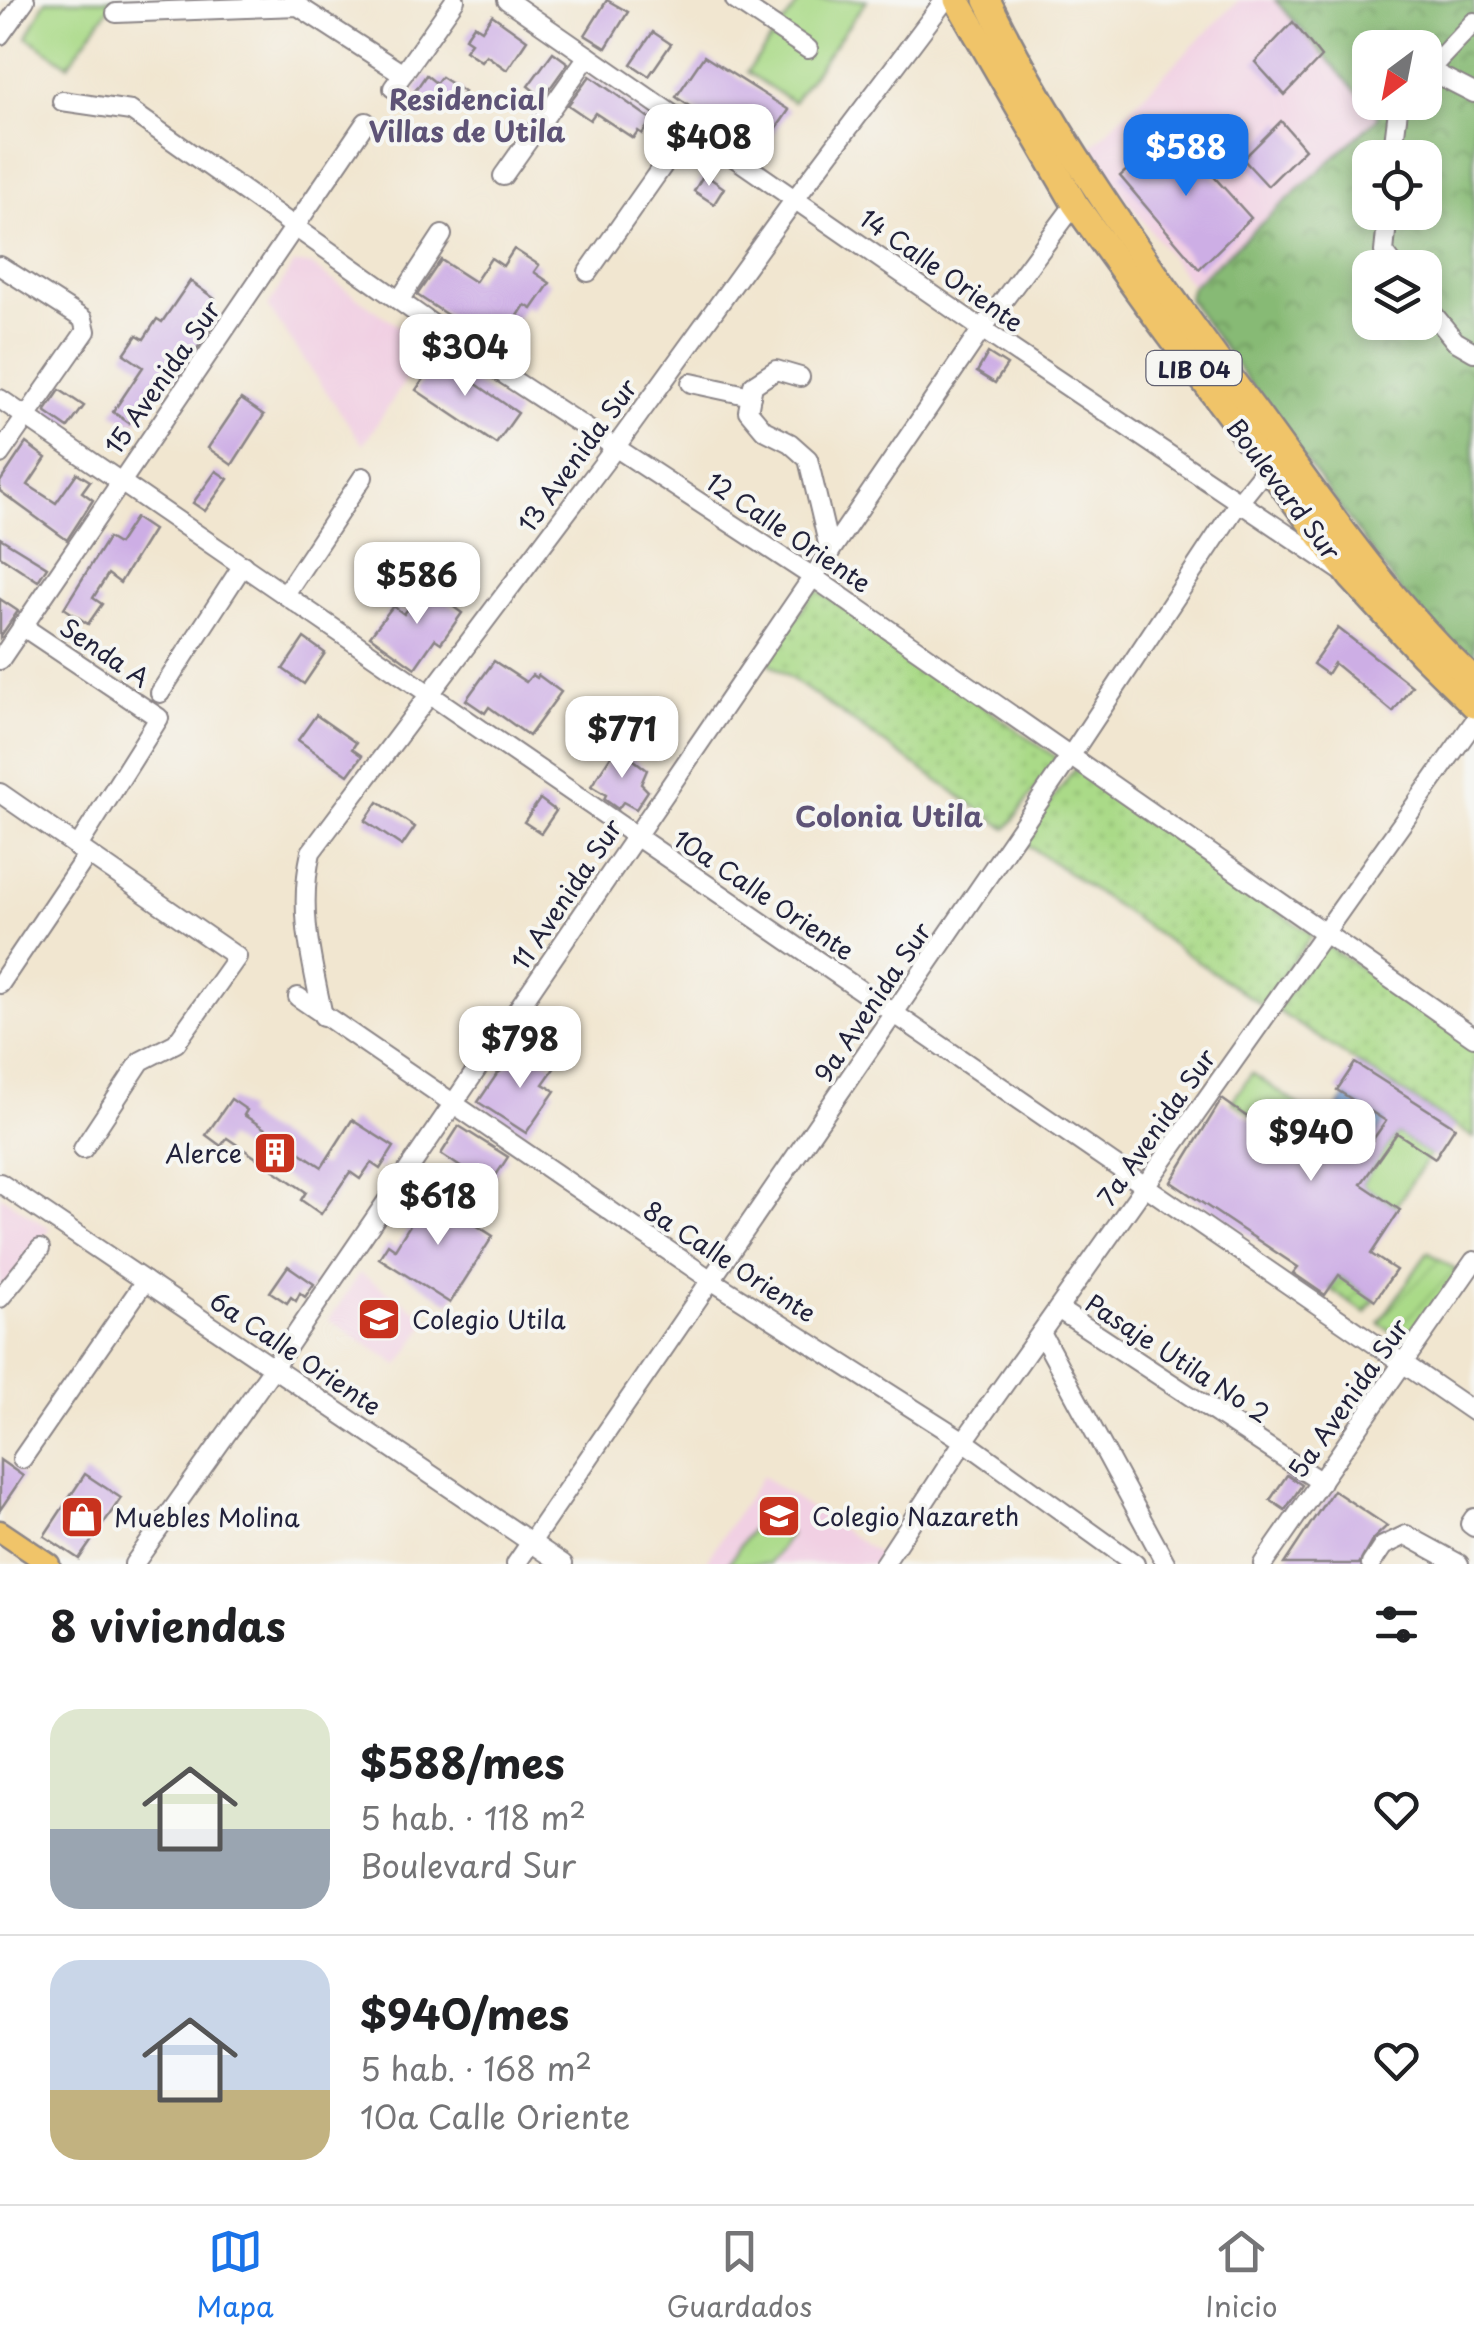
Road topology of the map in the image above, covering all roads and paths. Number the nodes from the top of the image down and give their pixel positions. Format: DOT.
graph roads {
  1 [pos="25,0"];
  2 [pos="455,0"];
  3 [pos="507,0"];
  4 [pos="735,0"];
  5 [pos="945,0"];
  6 [pos="958,0"];
  7 [pos="987,0"];
  8 [pos="116,12"];
  9 [pos="1474,22"];
  10 [pos="0,35"];
  11 [pos="808,49"];
  12 [pos="588,56"];
  13 [pos="1442,56"];
  14 [pos="1442,79"];
  15 [pos="1474,93"];
  16 [pos="62,101"];
  17 [pos="366,122"];
  18 [pos="690,127"];
  19 [pos="503,176"];
  20 [pos="795,199"];
  21 [pos="1075,204"];
  22 [pos="293,226"];
  23 [pos="442,235"];
  24 [pos="0,266"];
  25 [pos="588,272"];
  26 [pos="400,299"];
  27 [pos="1442,325"];
  28 [pos="982,329"];
  29 [pos="1474,352"];
  30 [pos="800,378"];
  31 [pos="691,383"];
  32 [pos="751,396"];
  33 [pos="0,399"];
  34 [pos="26,416"];
  35 [pos="615,447"];
  36 [pos="0,454"];
  37 [pos="1267,467"];
  38 [pos="363,476"];
  39 [pos="121,481"];
  40 [pos="1239,502"];
  41 [pos="830,552"];
  42 [pos="243,565"];
  43 [pos="813,576"];
  44 [pos="1351,578"];
  45 [pos="285,594"];
  46 [pos="22,626"];
  47 [pos="0,660"];
  48 [pos="1474,681"];
  49 [pos="160,693"];
  50 [pos="430,694"];
  51 [pos="1474,705"];
  52 [pos="1474,722"];
  53 [pos="1071,755"];
  54 [pos="0,793"];
  55 [pos="636,836"];
  56 [pos="82,851"];
  57 [pos="1324,934"];
  58 [pos="0,984"];
  59 [pos="298,997"];
  60 [pos="894,1013"];
  61 [pos="323,1016"];
  62 [pos="1474,1038"];
  63 [pos="453,1104"];
  64 [pos="84,1149"];
  65 [pos="0,1183"];
  66 [pos="1145,1186"];
  67 [pos="40,1249"];
  68 [pos="1474,1261"];
  69 [pos="711,1280"];
  70 [pos="144,1281"];
  71 [pos="0,1298"];
  72 [pos="1058,1309"];
  73 [pos="1041,1332"];
  74 [pos="1403,1364"];
  75 [pos="273,1368"];
  76 [pos="1474,1412"];
  77 [pos="964,1441"];
  78 [pos="22,1460"];
  79 [pos="1321,1482"];
  80 [pos="1474,1518"];
  81 [pos="1474,1527"];
  82 [pos="0,1531"];
  83 [pos="531,1542"];
  84 [pos="49,1564"];
  85 [pos="134,1564"];
  86 [pos="516,1564"];
  87 [pos="564,1564"];
  88 [pos="884,1564"];
  89 [pos="1134,1564"];
  90 [pos="1166,1564"];
  91 [pos="1264,1564"];
  92 [pos="1370,1564"];
  93 [pos="1458,1564"];
  1 -- 10 [label="street"];
  2 -- 8 [label="street"];
  3 -- 12 [label="street, 14 Calle Oriente"];
  4 -- 11 [label="street"];
  5 -- 20 [label="street, 13 Avenida Sur"];
  6 -- 21 [label="highway, Boulevard Sur / LIB 04"];
  7 -- 48 [label="highway, Boulevard Sur / LIB 04"];
  9 -- 13 [label="street"];
  12 -- 18 [label="street, 14 Calle Oriente"];
  12 -- 19 [label="street"];
  14 -- 15 [label="street"];
  16 -- 22 [label="street, 12 Calle Oriente"];
  17 -- 22 [label="street, 15 Avenida Sur"];
  18 -- 20 [label="street, 14 Calle Oriente"];
  18 -- 25 [label="street"];
  20 -- 28 [label="street, 14 Calle Oriente"];
  20 -- 35 [label="street, 13 Avenida Sur"];
  21 -- 28 [label="street, 11 Avenida Sur"];
  21 -- 37 [label="highway, Boulevard Sur / LIB 04"];
  22 -- 26 [label="street, 12 Calle Oriente"];
  22 -- 39 [label="street, 15 Avenida Sur"];
  23 -- 26 [label="street"];
  24 -- 34 [label="street"];
  26 -- 35 [label="street, 12 Calle Oriente"];
  27 -- 29 [label="street"];
  28 -- 40 [label="street, 14 Calle Oriente"];
  28 -- 41 [label="street, 11 Avenida Sur"];
  30 -- 32 [label="street"];
  31 -- 32 [label="street"];
  32 -- 41 [label="street"];
  33 -- 34 [label="street, 10a Calle Oriente"];
  34 -- 36 [label="street"];
  34 -- 39 [label="street, 10a Calle Oriente"];
  35 -- 43 [label="street, 12 Calle Oriente"];
  35 -- 50 [label="street, 13 Avenida Sur"];
  37 -- 40 [label="street, 9a Avenida Sur"];
  37 -- 44 [label="highway, Boulevard Sur / LIB 04"];
  38 -- 45 [label="street"];
  39 -- 42 [label="street, 10a Calle Oriente"];
  39 -- 46 [label="street, 15 Avenida Sur"];
  40 -- 44 [label="street, 14 Calle Oriente"];
  40 -- 53 [label="street, 9a Avenida Sur"];
  41 -- 43 [label="street, 11 Avenida Sur"];
  42 -- 45 [label="street, 10a Calle Oriente"];
  42 -- 49 [label="street"];
  43 -- 53 [label="street, 12 Calle Oriente"];
  43 -- 55 [label="street, 11 Avenida Sur"];
  44 -- 51 [label="highway, Boulevard Sur / LIB 04"];
  45 -- 50 [label="street, 10a Calle Oriente"];
  46 -- 47 [label="street, 15 Avenida Sur"];
  46 -- 56 [label="street, Senda A"];
  50 -- 55 [label="street, 10a Calle Oriente"];
  50 -- 61 [label="street, 13 Avenida Sur"];
  52 -- 57 [label="street, 7a Avenida Sur"];
  53 -- 57 [label="street, 12 Calle Oriente"];
  53 -- 60 [label="street, 9a Avenida Sur"];
  54 -- 56 [label="street"];
  55 -- 60 [label="street, 10a Calle Oriente"];
  55 -- 63 [label="street, 11 Avenida Sur"];
  56 -- 58 [label="street"];
  56 -- 64 [label="street"];
  57 -- 62 [label="street, 12 Calle Oriente"];
  57 -- 66 [label="street, 7a Avenida Sur"];
  59 -- 61 [label="street, 8a Calle Oriente"];
  60 -- 66 [label="street, 10a Calle Oriente"];
  60 -- 69 [label="street, 9a Avenida Sur"];
  61 -- 63 [label="street, 8a Calle Oriente"];
  63 -- 69 [label="street, 8a Calle Oriente"];
  63 -- 75 [label="street, 11 Avenida Sur"];
  65 -- 70 [label="street, 6a Calle Oriente"];
  66 -- 72 [label="street, 7a Avenida Sur"];
  66 -- 74 [label="street, 10a Calle Oriente"];
  67 -- 71 [label="street"];
  68 -- 74 [label="street, 5a Avenida Sur"];
  69 -- 77 [label="street, 8a Calle Oriente"];
  69 -- 83 [label="street, 9a Avenida Sur"];
  70 -- 75 [label="street, 6a Calle Oriente"];
  70 -- 78 [label="street"];
  72 -- 73 [label="street, 7a Avenida Sur"];
  72 -- 79 [label="street, Pasaje Utila No 2"];
  73 -- 77 [label="street, 7a Avenida Sur"];
  73 -- 90 [label="street"];
  74 -- 76 [label="street, 10a Calle Oriente"];
  74 -- 79 [label="street, 5a Avenida Sur"];
  75 -- 83 [label="street, 6a Calle Oriente"];
  75 -- 85 [label="street, 11 Avenida Sur"];
  77 -- 88 [label="street, 7a Avenida Sur"];
  77 -- 89 [label="street, 8a Calle Oriente"];
  79 -- 91 [label="street, 5a Avenida Sur"];
  80 -- 81 [label="street"];
  82 -- 84 [label="main road"];
  83 -- 86 [label="street, 9a Avenida Sur"];
  83 -- 87 [label="street, 6a Calle Oriente"];
  92 -- 93 [label="street"];
}
